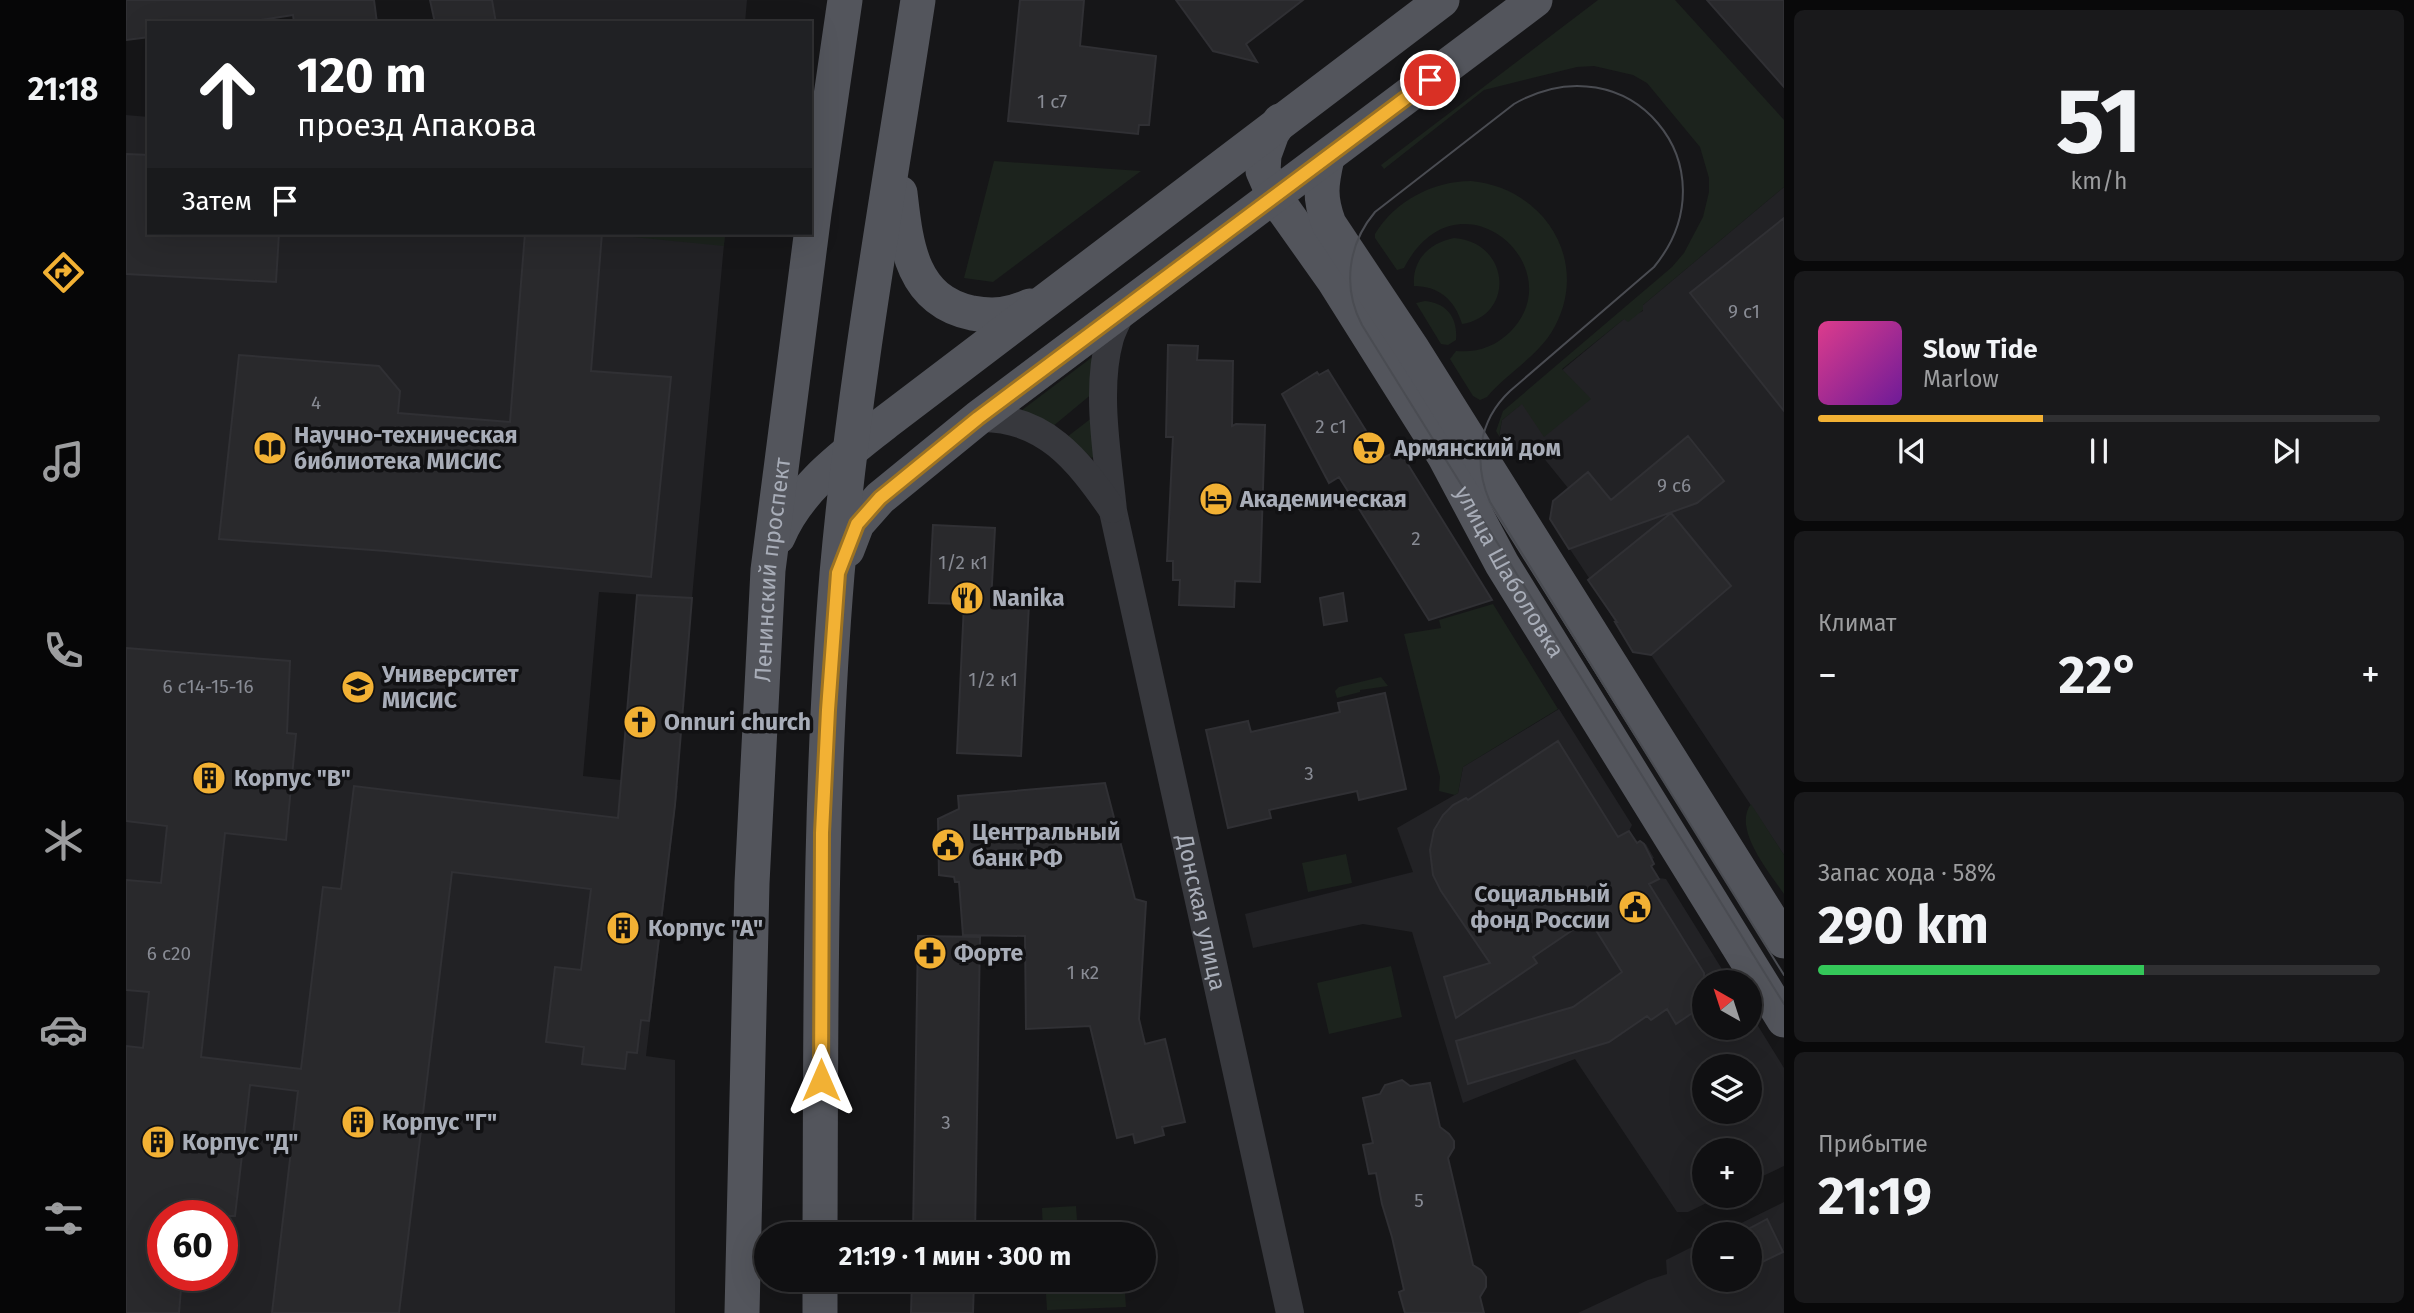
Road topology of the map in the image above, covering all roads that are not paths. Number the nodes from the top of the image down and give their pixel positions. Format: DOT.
graph roads {
  1 [pos="845,0"];
  2 [pos="918,0"];
  3 [pos="1442,0"];
  4 [pos="1527,4"];
  5 [pos="1280,121"];
  6 [pos="895,150"];
  7 [pos="1327,158"];
  8 [pos="1274,196"];
  9 [pos="812,229"];
  10 [pos="811,235"];
  11 [pos="1055,293"];
  12 [pos="1123,308"];
  13 [pos="978,418"];
  14 [pos="851,450"];
  15 [pos="1113,511"];
  16 [pos="768,570"];
  17 [pos="838,573"];
  18 [pos="1784,941"];
  19 [pos="1784,1020"];
  20 [pos="820,1222"];
  21 [pos="820,1292"];
  22 [pos="743,1313"];
  23 [pos="820,1313"];
  24 [pos="1290,1313"];
  1 -- 9 [label="main road, Ленинский проспект"];
  2 -- 6 [label="main road"];
  3 -- 5 [label="main road"];
  4 -- 7 [label="main road"];
  5 -- 8 [label="main road, улица Шаболовка"];
  5 -- 11 [label="main road"];
  6 -- 11 [label="main road"];
  6 -- 14 [label="main road"];
  7 -- 8 [label="main road"];
  7 -- 18 [label="main road, улица Шаболовка"];
  8 -- 12 [label="main road"];
  8 -- 19 [label="main road, улица Шаболовка"];
  10 -- 16 [label="main road, Ленинский проспект"];
  11 -- 14 [label="main road"];
  12 -- 13 [label="main road"];
  12 -- 15 [label="street, Донская улица"];
  13 -- 15 [label="street, Донская улица"];
  13 -- 17 [label="main road"];
  14 -- 16 [label="main road"];
  14 -- 17 [label="main road"];
  15 -- 24 [label="street, Донская улица"];
  16 -- 22 [label="main road, Ленинский проспект"];
  17 -- 20 [label="main road"];
  21 -- 23 [label="main road"];
}
